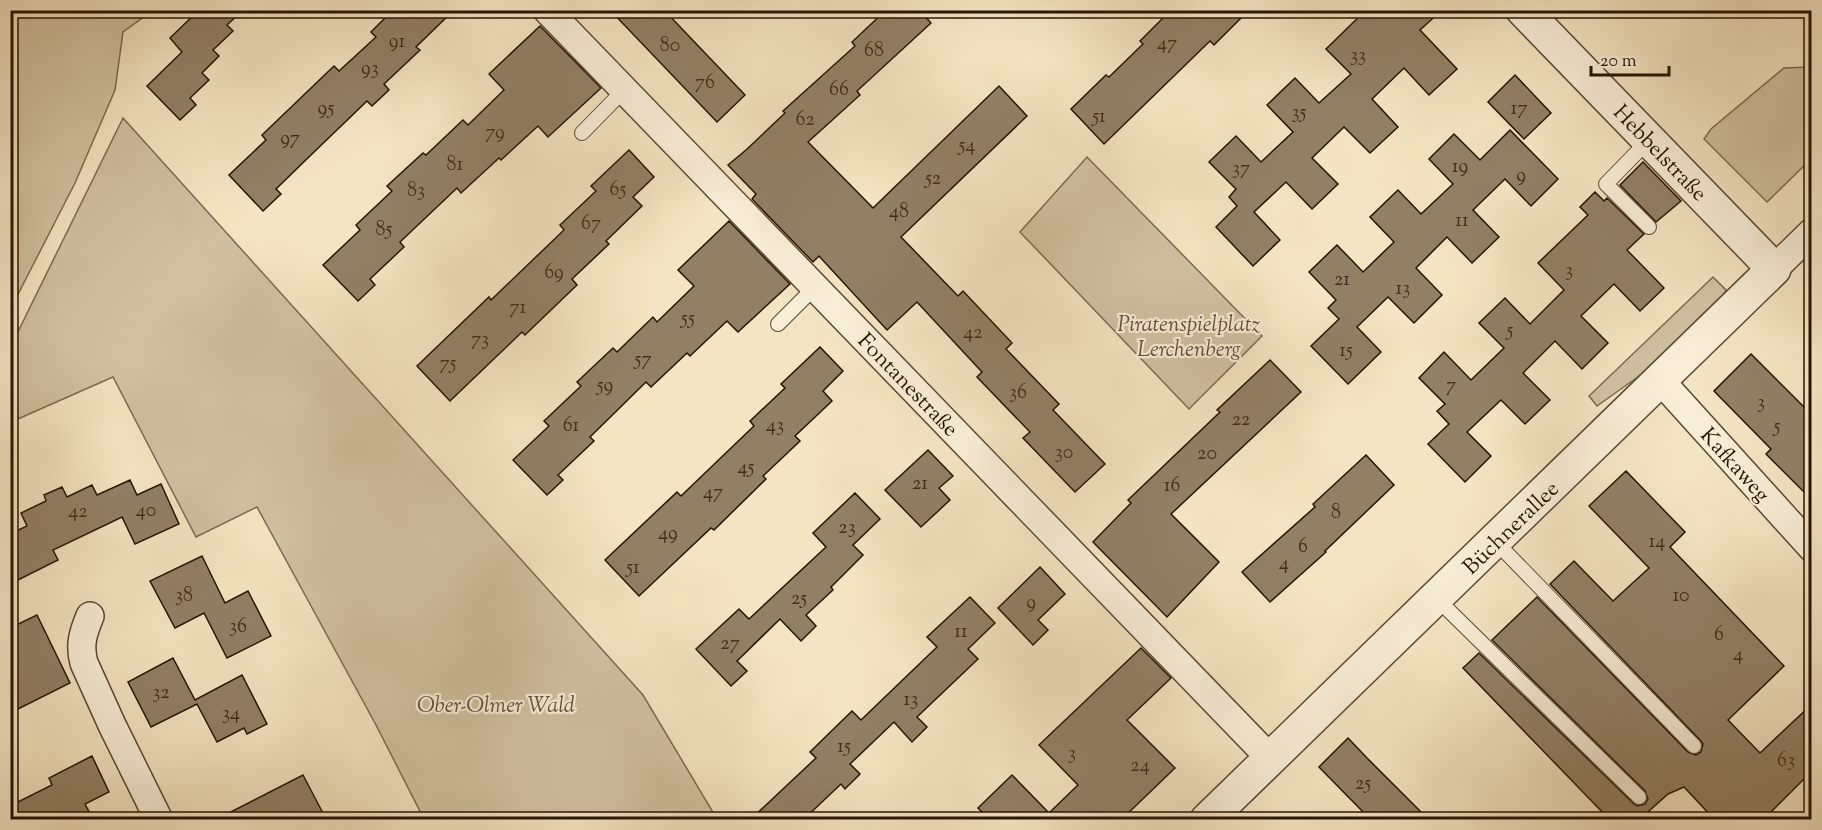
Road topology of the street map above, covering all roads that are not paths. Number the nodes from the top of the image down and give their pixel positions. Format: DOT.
graph roads {
  1 [pos="547,10"];
  2 [pos="1523,10"];
  3 [pos="624,90"];
  4 [pos="582,133"];
  5 [pos="1649,140"];
  6 [pos="1649,227"];
  7 [pos="1812,232"];
  8 [pos="1774,268"];
  9 [pos="815,287"];
  10 [pos="778,324"];
  11 [pos="1660,380"];
  12 [pos="1495,541"];
  13 [pos="1812,548"];
  14 [pos="1436,598"];
  15 [pos="90,616"];
  16 [pos="1694,746"];
  17 [pos="1270,758"];
  18 [pos="1639,797"];
  19 [pos="159,819"];
  20 [pos="1207,819"];
  1 -- 3 [label="street, Fontanestraße"];
  2 -- 5 [label="street, Hebbelstraße"];
  3 -- 4 [label="lane"];
  3 -- 9 [label="street, Fontanestraße"];
  5 -- 6 [label="lane"];
  5 -- 8 [label="street, Hebbelstraße"];
  7 -- 8 [label="street, Büchnerallee"];
  8 -- 11 [label="street, Büchnerallee"];
  9 -- 10 [label="lane"];
  9 -- 17 [label="street, Fontanestraße"];
  11 -- 12 [label="street, Büchnerallee"];
  11 -- 13 [label="street, Kafkaweg"];
  12 -- 14 [label="street, Büchnerallee"];
  12 -- 16 [label="lane"];
  14 -- 17 [label="street, Büchnerallee"];
  14 -- 18 [label="lane"];
  15 -- 19 [label="street"];
  17 -- 20 [label="street, Büchnerallee"];
}
